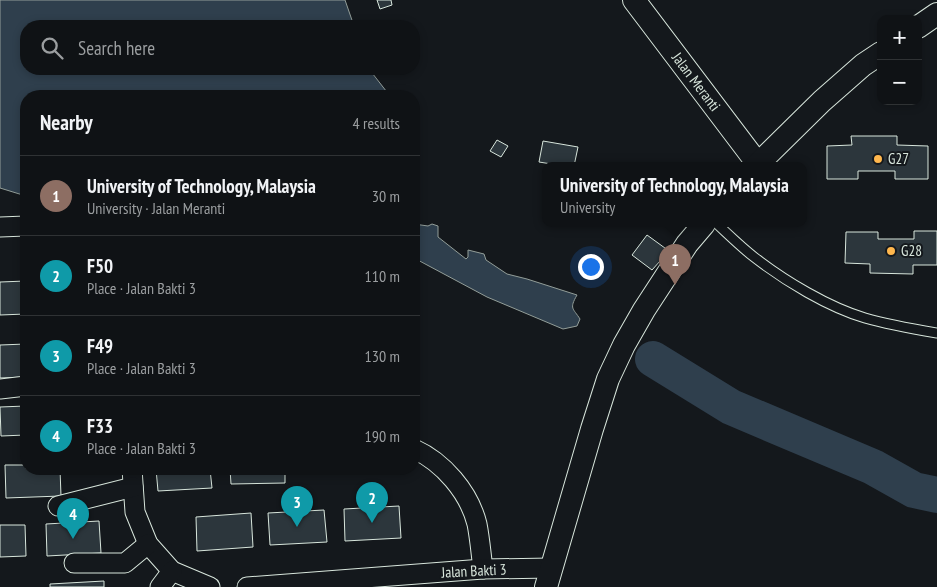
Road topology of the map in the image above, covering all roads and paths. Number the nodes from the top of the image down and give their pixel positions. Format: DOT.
graph roads {
  1 [pos="634,0"];
  2 [pos="937,14"];
  3 [pos="922,24"];
  4 [pos="877,56"];
  5 [pos="755,162"];
  6 [pos="760,162"];
  7 [pos="20,226"];
  8 [pos="0,227"];
  9 [pos="701,227"];
  10 [pos="720,227"];
  11 [pos="937,333"];
  12 [pos="20,387"];
  13 [pos="0,389"];
  14 [pos="420,453"];
  15 [pos="132,478"];
  16 [pos="58,506"];
  17 [pos="148,544"];
  18 [pos="74,563"];
  19 [pos="483,570"];
  20 [pos="172,572"];
  21 [pos="549,578"];
  22 [pos="453,580"];
  23 [pos="279,586"];
  24 [pos="160,587"];
  25 [pos="210,587"];
  26 [pos="247,587"];
  1 -- 5 [label="street, Jalan Meranti"];
  2 -- 3 [label="street"];
  4 -- 6 [label="street, Jalan Meranti"];
  7 -- 8 [label="street"];
  9 -- 21 [label="street"];
  10 -- 11 [label="lane"];
  12 -- 13 [label="street"];
  14 -- 19 [label="street"];
  15 -- 16 [label="street"];
  15 -- 17 [label="street"];
  17 -- 18 [label="street"];
  17 -- 20 [label="street"];
  19 -- 21 [label="street, Jalan Bakti 3"];
  19 -- 22 [label="street, Jalan Bakti 3"];
  20 -- 24 [label="street"];
  20 -- 25 [label="street"];
  22 -- 23 [label="street, Jalan Bakti 3"];
  23 -- 26 [label="street, Jalan Bakti 3"];
}
